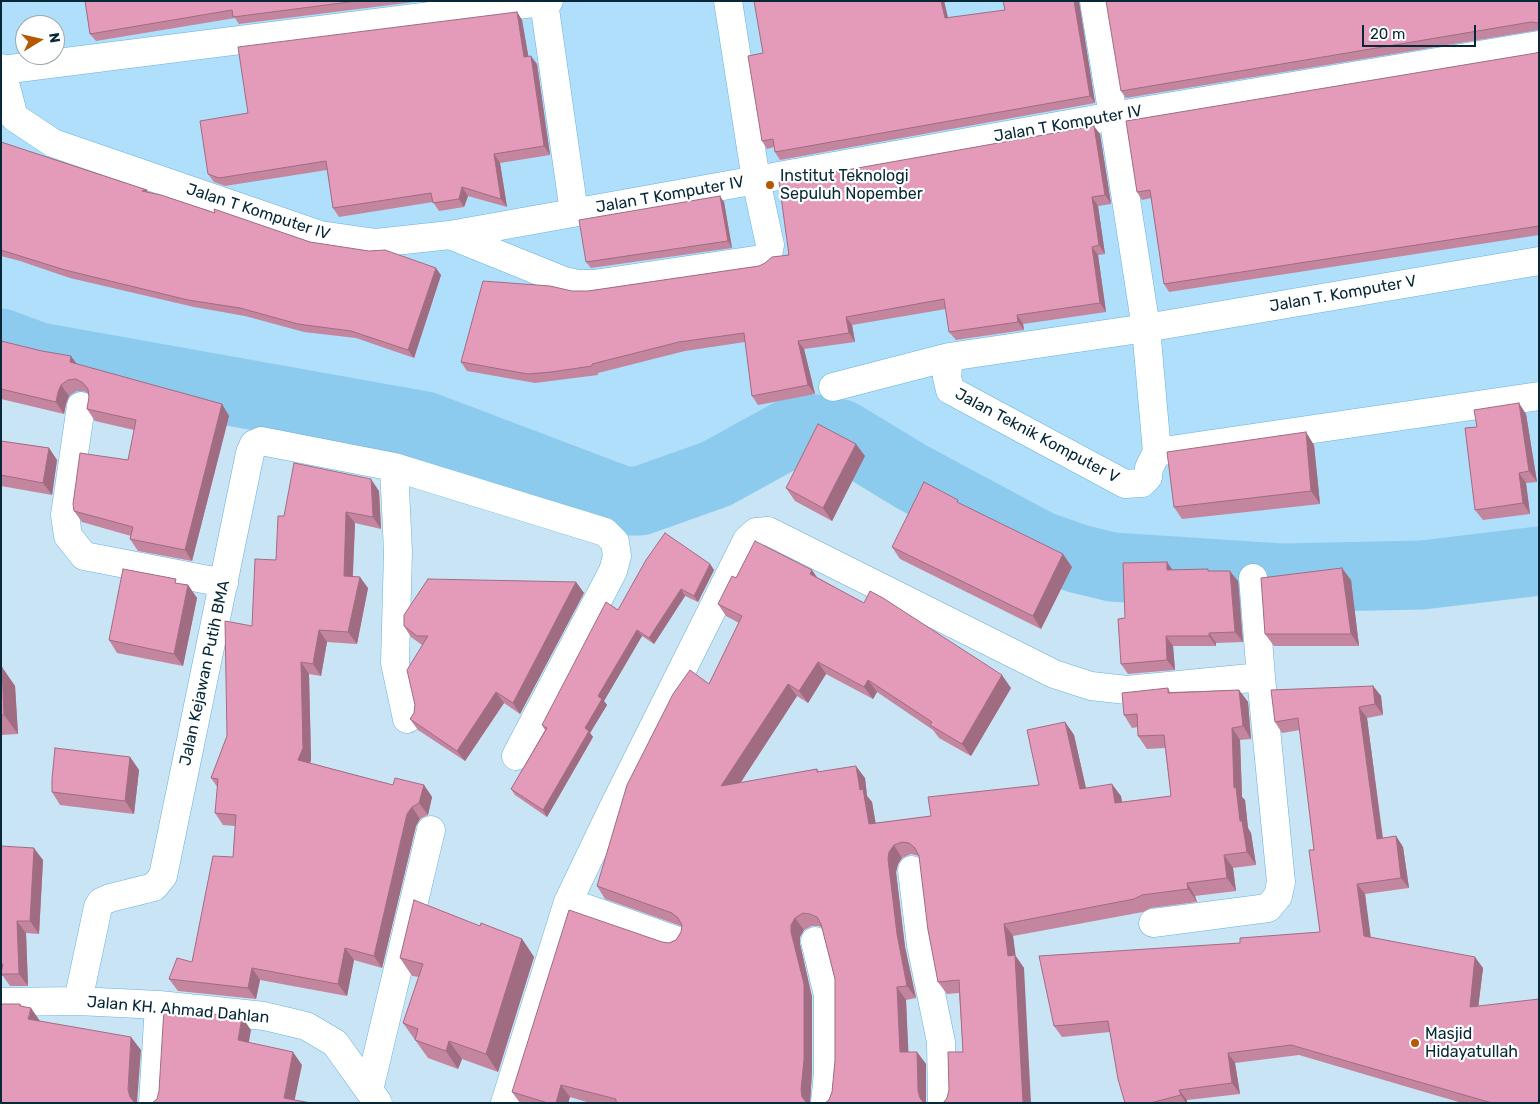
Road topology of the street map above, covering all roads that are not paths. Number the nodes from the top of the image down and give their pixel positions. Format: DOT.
graph roads {
  1 [pos="728,1"];
  2 [pos="1094,1"];
  3 [pos="547,2"];
  4 [pos="1539,45"];
  5 [pos="1,69"];
  6 [pos="1113,116"];
  7 [pos="8,124"];
  8 [pos="756,180"];
  9 [pos="574,212"];
  10 [pos="450,235"];
  11 [pos="1539,261"];
  12 [pos="1146,328"];
  13 [pos="949,357"];
  14 [pos="833,387"];
  15 [pos="1539,396"];
  16 [pos="81,406"];
  17 [pos="1157,452"];
  18 [pos="394,467"];
  19 [pos="1253,578"];
  20 [pos="224,583"];
  21 [pos="1261,677"];
  22 [pos="407,719"];
  23 [pos="516,756"];
  24 [pos="431,830"];
  25 [pos="912,870"];
  26 [pos="568,902"];
  27 [pos="1154,923"];
  28 [pos="675,940"];
  29 [pos="815,941"];
  30 [pos="78,1000"];
  31 [pos="1,1002"];
  32 [pos="159,1005"];
  33 [pos="374,1097"];
  34 [pos="152,1103"];
  35 [pos="504,1103"];
  36 [pos="825,1103"];
  37 [pos="942,1103"];
  1 -- 8 [label="street"];
  2 -- 6 [label="street"];
  3 -- 5 [label="street"];
  3 -- 9 [label="street"];
  4 -- 6 [label="street, Jalan T Komputer IV"];
  5 -- 7 [label="street, Jalan T Komputer IV"];
  6 -- 8 [label="street, Jalan T Komputer IV"];
  6 -- 12 [label="street"];
  7 -- 10 [label="street, Jalan T Komputer IV"];
  8 -- 9 [label="street, Jalan T Komputer IV"];
  8 -- 10 [label="street"];
  9 -- 10 [label="street, Jalan T Komputer IV"];
  11 -- 12 [label="street, Jalan T. Komputer V"];
  12 -- 13 [label="street"];
  12 -- 17 [label="street"];
  13 -- 14 [label="street"];
  13 -- 17 [label="street, Jalan Teknik Komputer V"];
  15 -- 17 [label="street"];
  16 -- 20 [label="street"];
  18 -- 20 [label="street, Jalan Kejawan Putih BMA"];
  18 -- 22 [label="street"];
  18 -- 23 [label="street, Jalan Kejawan Putih BMA"];
  19 -- 21 [label="street"];
  20 -- 30 [label="street, Jalan Kejawan Putih BMA"];
  21 -- 26 [label="street"];
  21 -- 27 [label="street"];
  24 -- 33 [label="street"];
  25 -- 37 [label="street"];
  26 -- 28 [label="street"];
  26 -- 35 [label="street"];
  29 -- 36 [label="street"];
  30 -- 31 [label="street, Jalan KH. Ahmad Dahlan"];
  30 -- 32 [label="street, Jalan KH. Ahmad Dahlan"];
  32 -- 33 [label="street, Jalan KH. Ahmad Dahlan"];
  32 -- 34 [label="street"];
}
